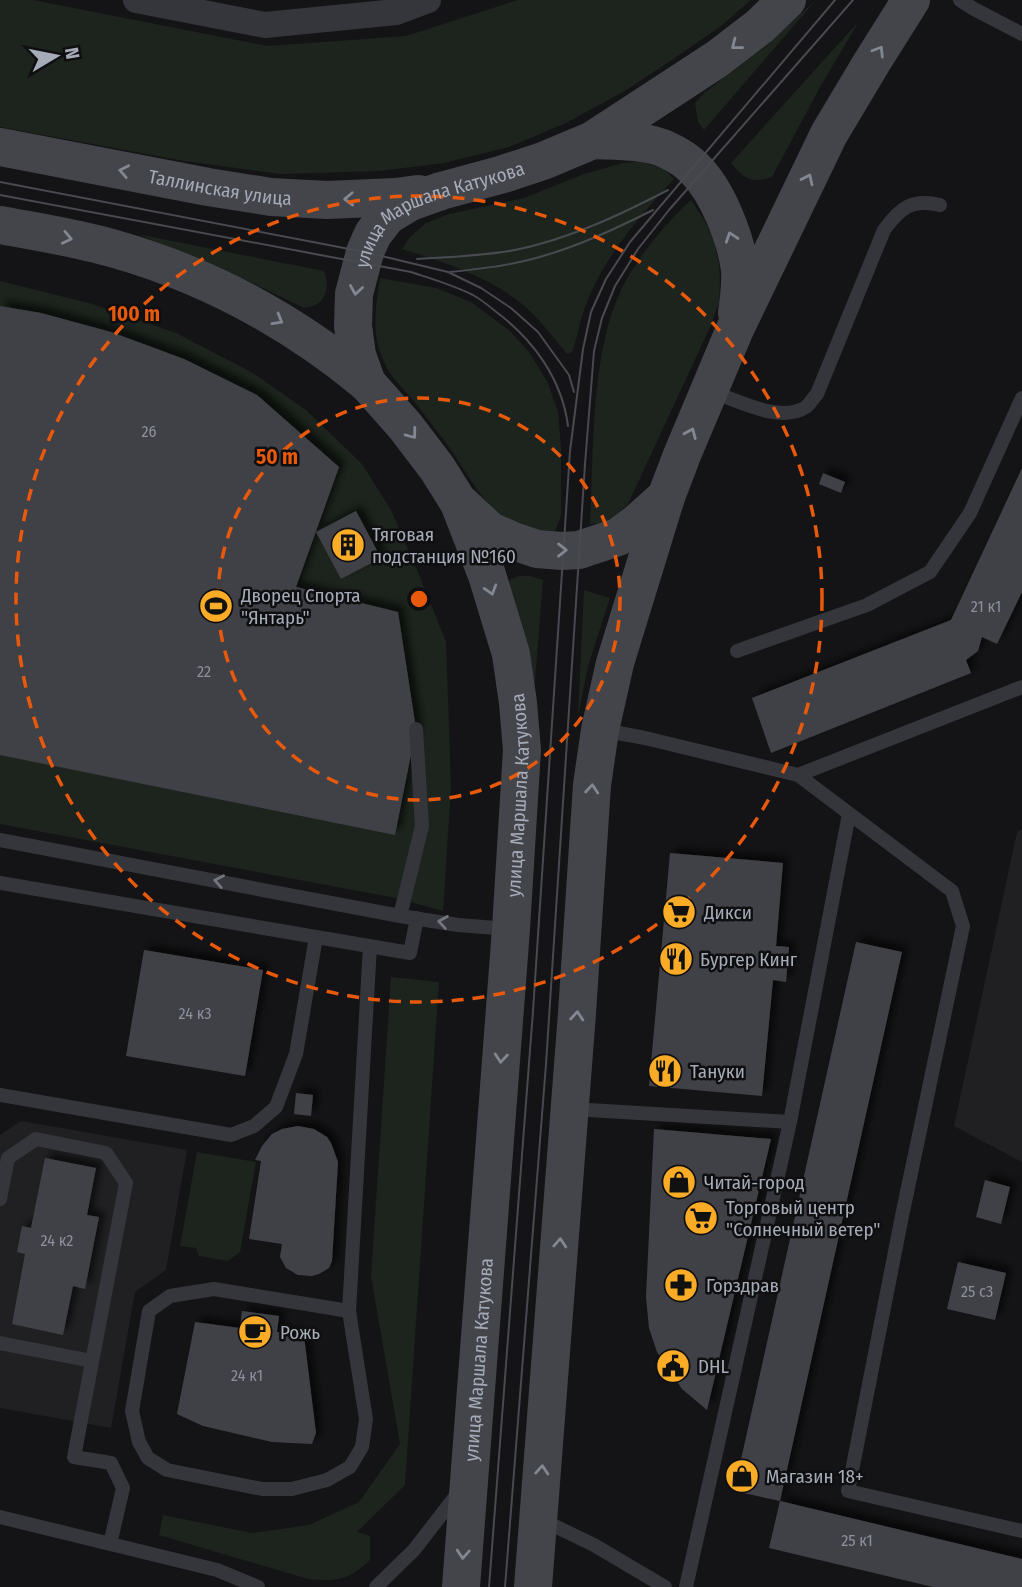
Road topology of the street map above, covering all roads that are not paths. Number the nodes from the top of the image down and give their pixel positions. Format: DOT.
graph roads {
  1 [pos="136,0"];
  2 [pos="428,0"];
  3 [pos="787,0"];
  4 [pos="911,0"];
  5 [pos="960,0"];
  6 [pos="356,8"];
  7 [pos="1022,34"];
  8 [pos="593,140"];
  9 [pos="0,147"];
  10 [pos="441,191"];
  11 [pos="940,205"];
  12 [pos="0,225"];
  13 [pos="736,329"];
  14 [pos="367,383"];
  15 [pos="709,391"];
  16 [pos="1022,398"];
  17 [pos="666,497"];
  18 [pos="459,503"];
  19 [pos="737,651"];
  20 [pos="1022,687"];
  21 [pos="416,729"];
  22 [pos="600,730"];
  23 [pos="798,775"];
  24 [pos="849,814"];
  25 [pos="0,839"];
  26 [pos="0,883"];
  27 [pos="400,916"];
  28 [pos="416,918"];
  29 [pos="511,929"];
  30 [pos="316,937"];
  31 [pos="370,946"];
  32 [pos="0,1095"];
  33 [pos="570,1109"];
  34 [pos="790,1122"];
  35 [pos="0,1199"];
  36 [pos="349,1311"];
  37 [pos="0,1343"];
  38 [pos="92,1361"];
  39 [pos="468,1480"];
  40 [pos="0,1517"];
  41 [pos="538,1518"];
  42 [pos="1022,1531"];
  43 [pos="110,1544"];
  44 [pos="258,1587"];
  45 [pos="376,1587"];
  46 [pos="461,1587"];
  47 [pos="533,1587"];
  48 [pos="665,1587"];
  49 [pos="686,1587"];
  1 -- 6 [label="street"];
  2 -- 6 [label="street"];
  3 -- 8 [label="main road, улица Маршала Катукова, one-way"];
  13 -- 4 [label="main road, one-way"];
  5 -- 7 [label="lane"];
  8 -- 10 [label="main road, улица Маршала Катукова"];
  13 -- 8 [label="main road, one-way"];
  10 -- 9 [label="main road, Таллинская улица, one-way"];
  10 -- 14 [label="main road, улица Маршала Катукова, one-way"];
  11 -- 15 [label="lane"];
  12 -- 14 [label="main road, one-way"];
  13 -- 15 [label="main road"];
  14 -- 18 [label="main road, улица Маршала Катукова, one-way"];
  17 -- 15 [label="main road, one-way"];
  16 -- 19 [label="lane"];
  18 -- 17 [label="main road, one-way"];
  17 -- 22 [label="main road"];
  18 -- 29 [label="main road, улица Маршала Катукова, one-way"];
  20 -- 23 [label="lane"];
  21 -- 27 [label="lane"];
  22 -- 23 [label="lane"];
  33 -- 22 [label="main road, one-way"];
  23 -- 24 [label="lane"];
  24 -- 34 [label="lane"];
  24 -- 42 [label="lane"];
  27 -- 25 [label="lane, one-way"];
  26 -- 30 [label="lane"];
  27 -- 28 [label="lane"];
  29 -- 28 [label="lane, one-way"];
  28 -- 31 [label="lane"];
  29 -- 39 [label="main road, улица Маршала Катукова, one-way"];
  30 -- 31 [label="lane"];
  30 -- 32 [label="lane"];
  31 -- 36 [label="lane"];
  33 -- 34 [label="lane"];
  41 -- 33 [label="main road, one-way"];
  34 -- 49 [label="lane"];
  35 -- 38 [label="lane"];
  36 -- 36 [label="lane"];
  37 -- 38 [label="lane"];
  38 -- 43 [label="lane"];
  39 -- 45 [label="lane"];
  39 -- 46 [label="main road, улица Маршала Катукова, one-way"];
  40 -- 43 [label="lane"];
  41 -- 47 [label="main road"];
  41 -- 48 [label="lane"];
  43 -- 44 [label="lane"];
}
